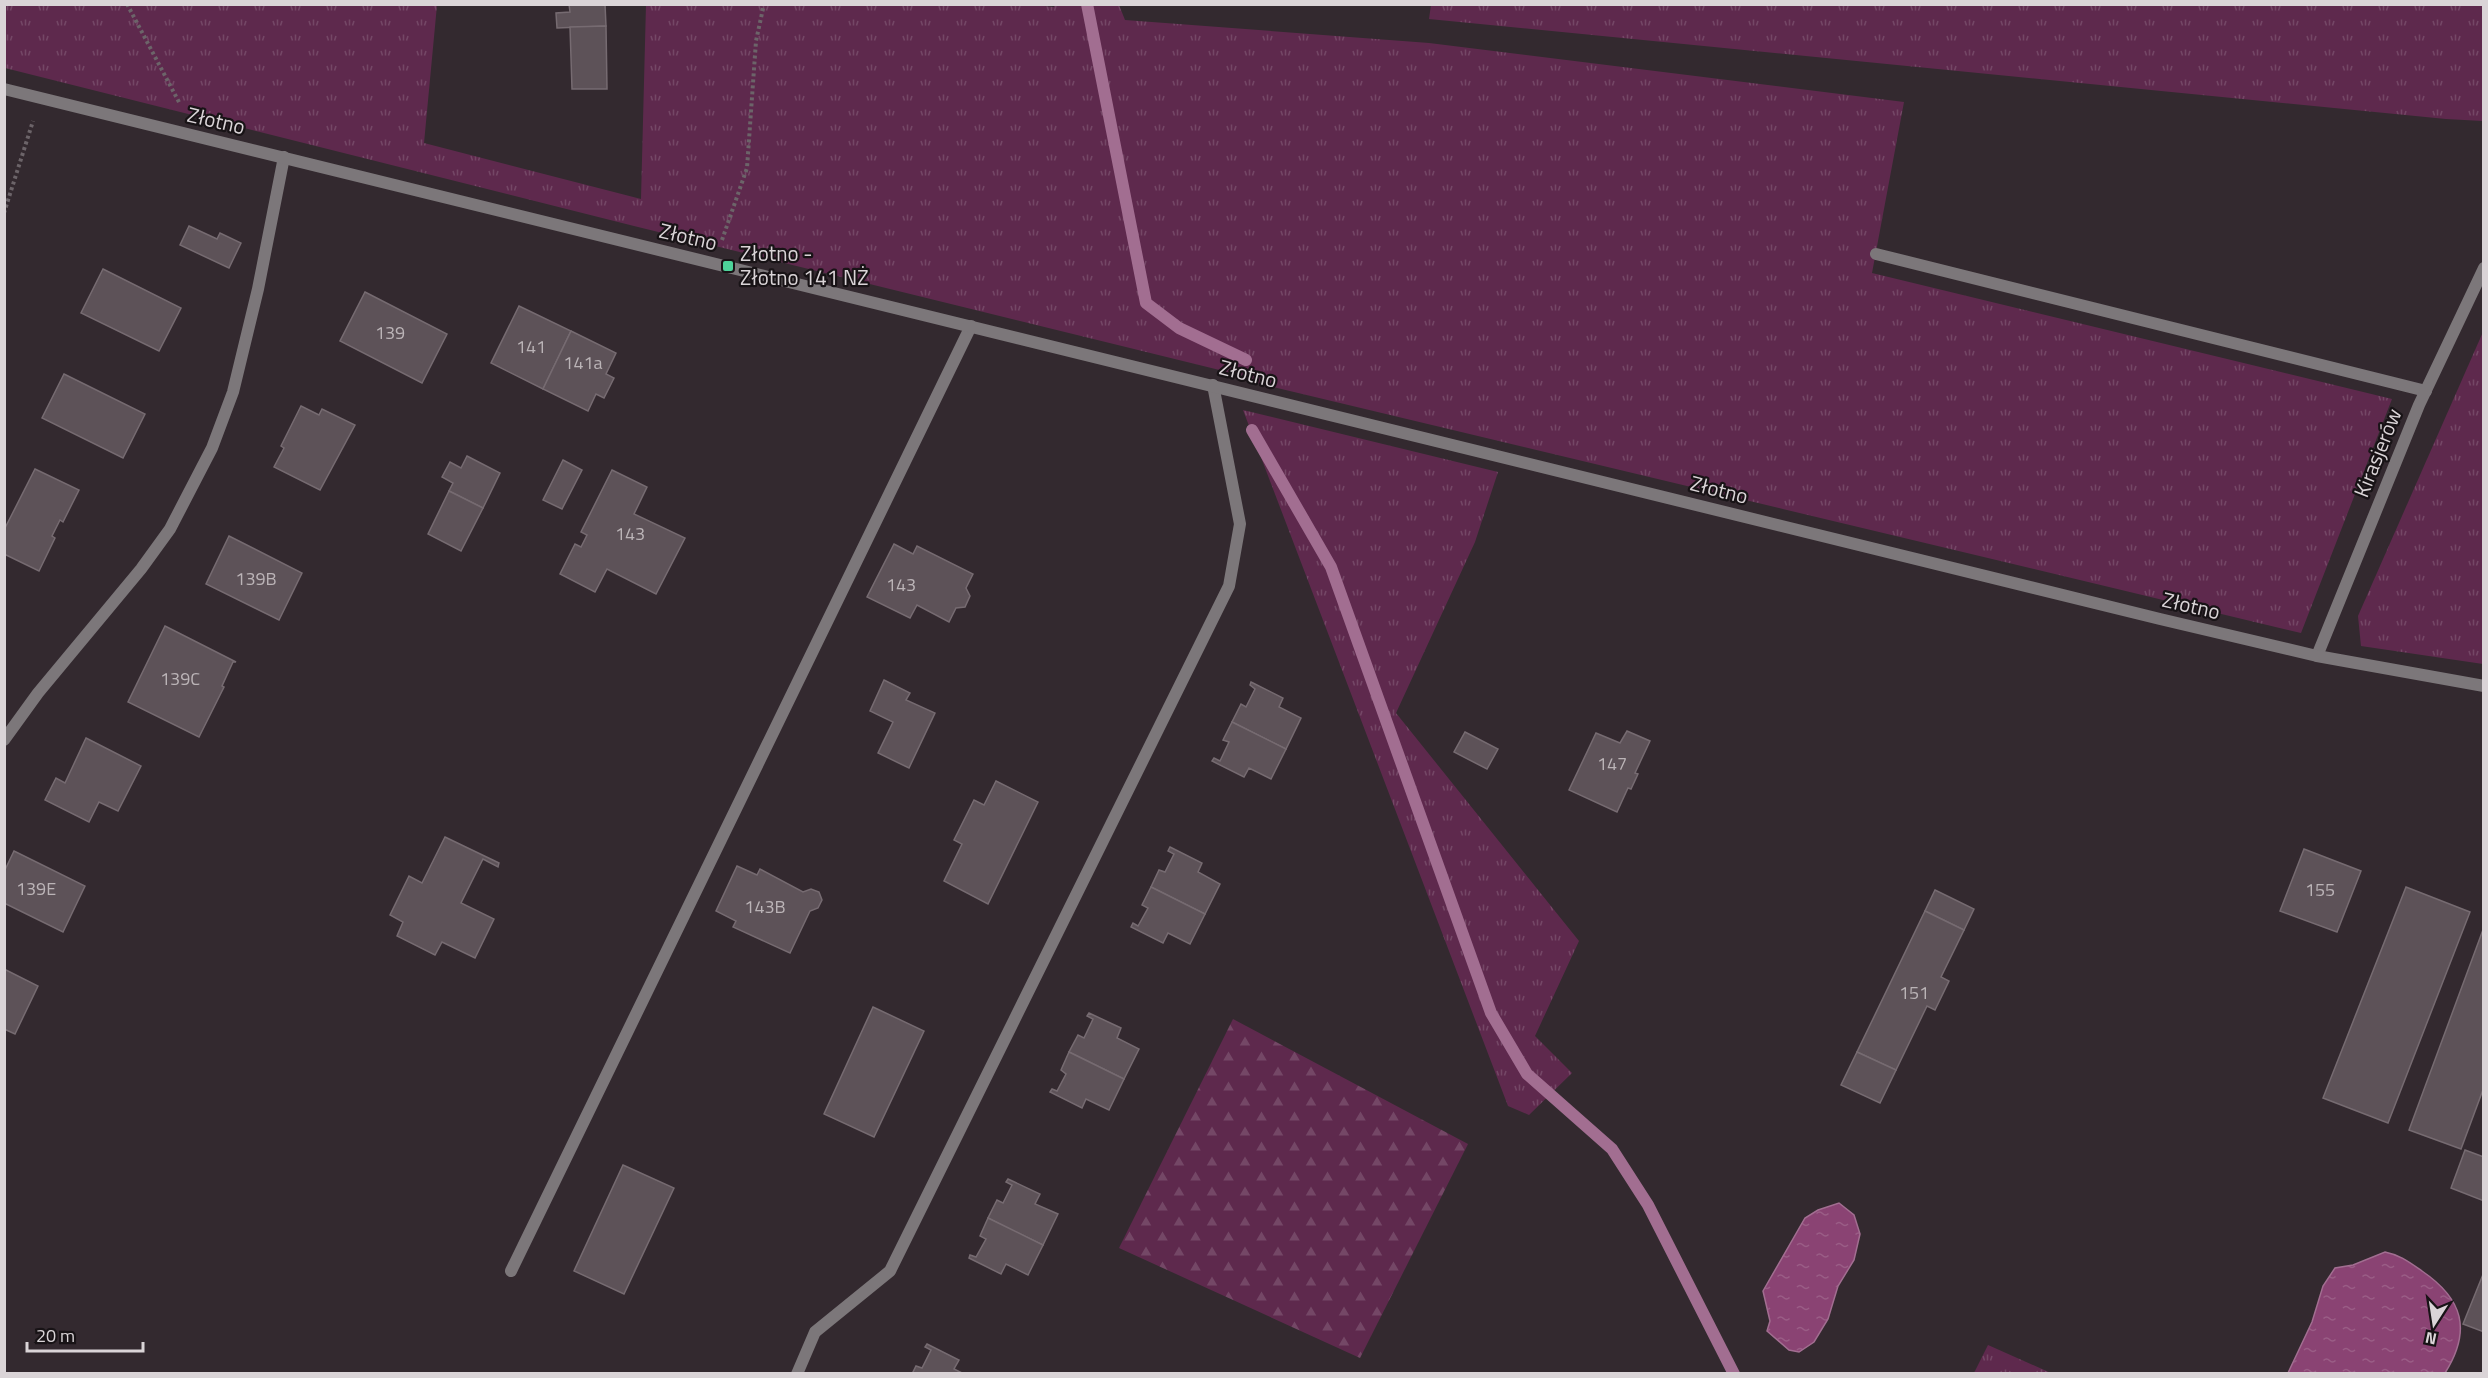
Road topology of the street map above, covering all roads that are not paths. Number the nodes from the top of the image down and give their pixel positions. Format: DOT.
graph roads {
  1 [pos="4,89"];
  2 [pos="284,157"];
  3 [pos="1876,254"];
  4 [pos="2484,268"];
  5 [pos="971,326"];
  6 [pos="1213,385"];
  7 [pos="2426,391"];
  8 [pos="2317,656"];
  9 [pos="2484,686"];
  10 [pos="4,740"];
  11 [pos="511,1271"];
  12 [pos="797,1374"];
  1 -- 2 [label="street, Złotno"];
  2 -- 5 [label="street, Złotno"];
  2 -- 10 [label="street"];
  3 -- 7 [label="street"];
  4 -- 7 [label="street, Kirasjerów"];
  5 -- 6 [label="street, Złotno"];
  5 -- 11 [label="street"];
  6 -- 8 [label="street, Złotno"];
  6 -- 12 [label="street"];
  7 -- 8 [label="street, Kirasjerów"];
  8 -- 9 [label="street, Złotno"];
}
